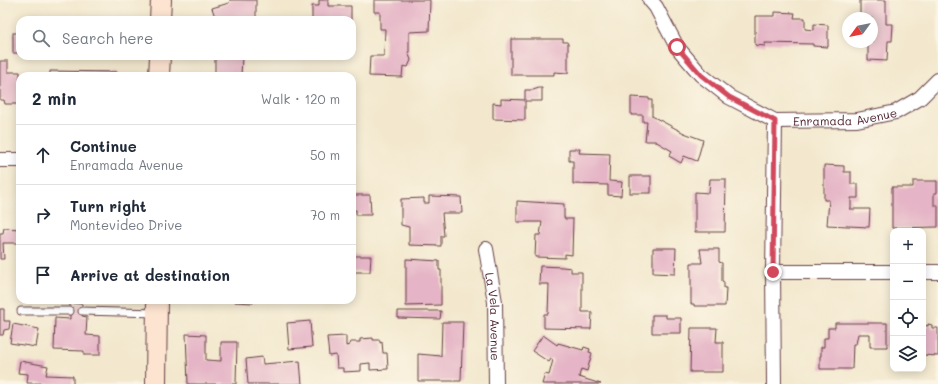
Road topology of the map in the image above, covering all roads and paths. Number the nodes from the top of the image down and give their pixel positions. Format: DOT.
graph roads {
  1 [pos="161,0"];
  2 [pos="650,0"];
  3 [pos="160,16"];
  4 [pos="160,60"];
  5 [pos="159,72"];
  6 [pos="938,80"];
  7 [pos="775,121"];
  8 [pos="0,160"];
  9 [pos="16,160"];
  10 [pos="486,249"];
  11 [pos="773,272"];
  12 [pos="890,272"];
  13 [pos="926,272"];
  14 [pos="938,272"];
  15 [pos="157,307"];
  16 [pos="21,310"];
  17 [pos="70,311"];
  18 [pos="82,311"];
  19 [pos="156,384"];
  20 [pos="496,384"];
  21 [pos="774,384"];
  1 -- 3 [label="street"];
  2 -- 7 [label="street, Enramada Avenue"];
  4 -- 5 [label="street"];
  6 -- 7 [label="street, Enramada Avenue"];
  7 -- 11 [label="street"];
  8 -- 9 [label="street"];
  10 -- 20 [label="street, La Vela Avenue"];
  11 -- 12 [label="street"];
  11 -- 21 [label="street"];
  13 -- 14 [label="street"];
  15 -- 18 [label="lane"];
  15 -- 19 [label="street"];
  16 -- 17 [label="lane"];
}
